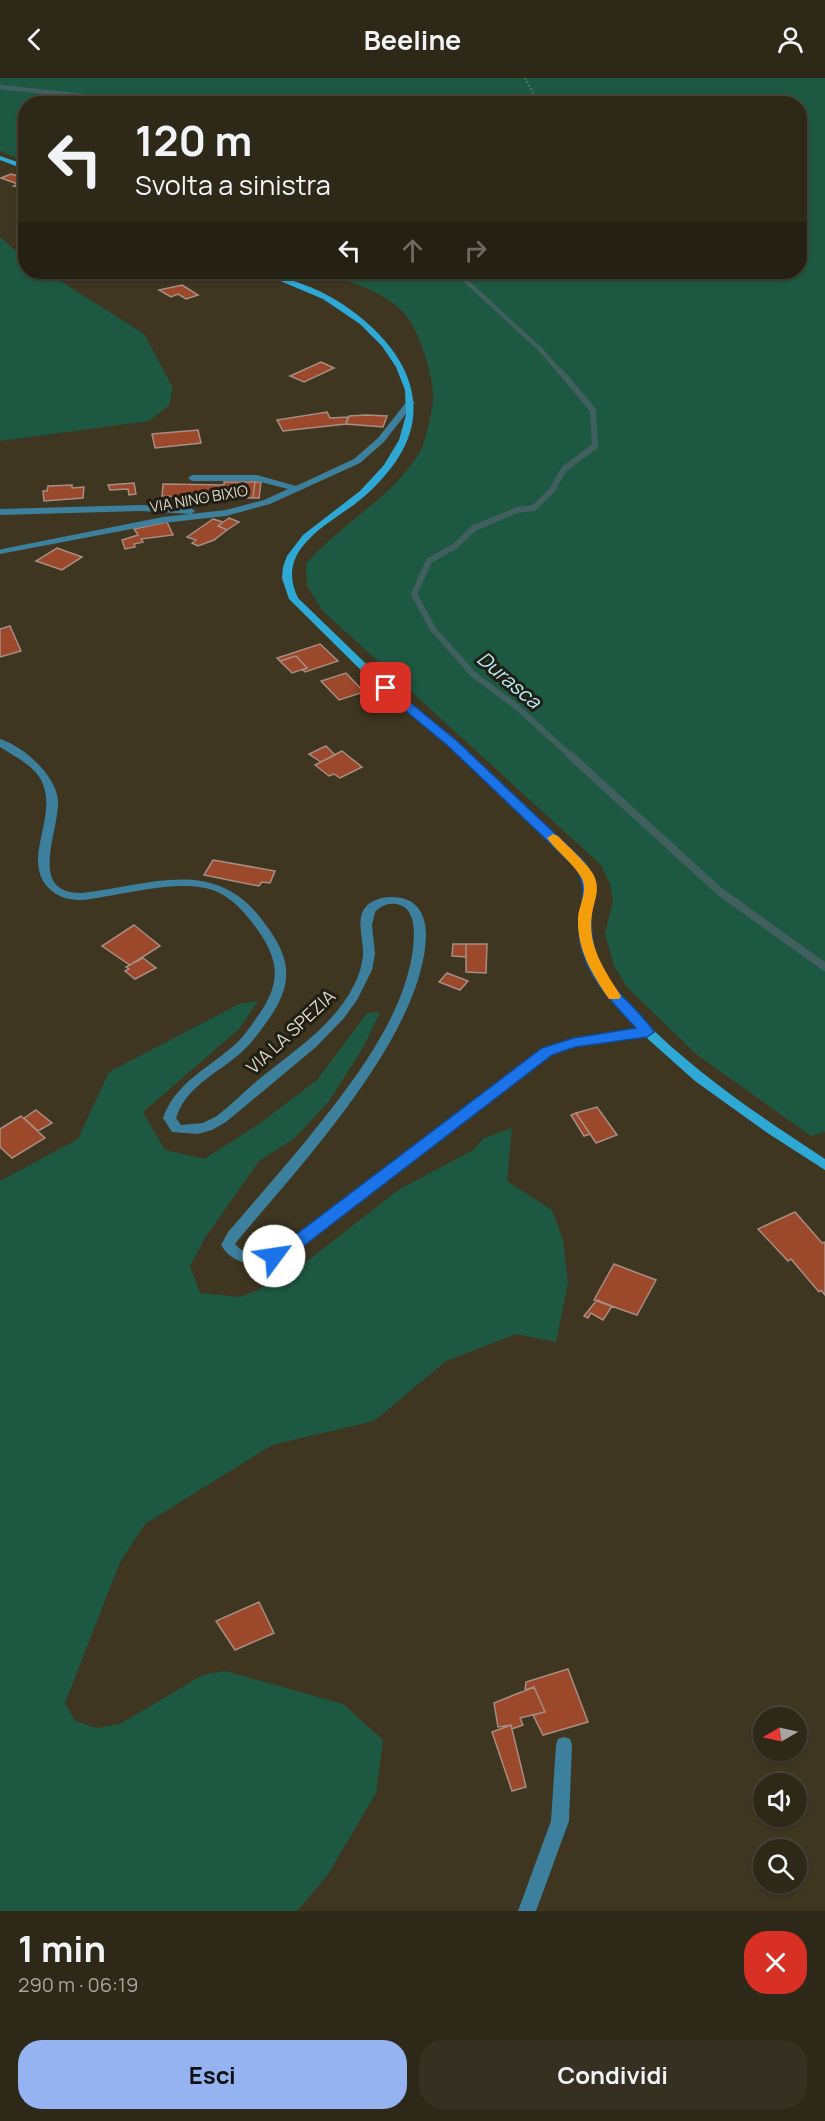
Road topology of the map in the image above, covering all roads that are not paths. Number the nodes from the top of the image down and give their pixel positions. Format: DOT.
graph roads {
  1 [pos="0,158"];
  2 [pos="18,165"];
  3 [pos="280,279"];
  4 [pos="411,402"];
  5 [pos="192,478"];
  6 [pos="294,488"];
  7 [pos="0,512"];
  8 [pos="226,513"];
  9 [pos="66,539"];
  10 [pos="105,539"];
  11 [pos="2,552"];
  12 [pos="0,742"];
  13 [pos="647,1032"];
  14 [pos="825,1166"];
  15 [pos="564,1745"];
  16 [pos="527,1911"];
  1 -- 2 [label="main road"];
  3 -- 4 [label="main road"];
  4 -- 6 [label="street, VIA NINO BIXIO"];
  4 -- 13 [label="main road"];
  5 -- 6 [label="street"];
  6 -- 8 [label="street, VIA NINO BIXIO"];
  7 -- 8 [label="street"];
  8 -- 9 [label="street, VIA NINO BIXIO"];
  9 -- 10 [label="street, VIA NINO BIXIO"];
  9 -- 11 [label="street, VIA NINO BIXIO"];
  12 -- 13 [label="street, VIA LA SPEZIA"];
  13 -- 14 [label="main road"];
  15 -- 16 [label="street"];
}
